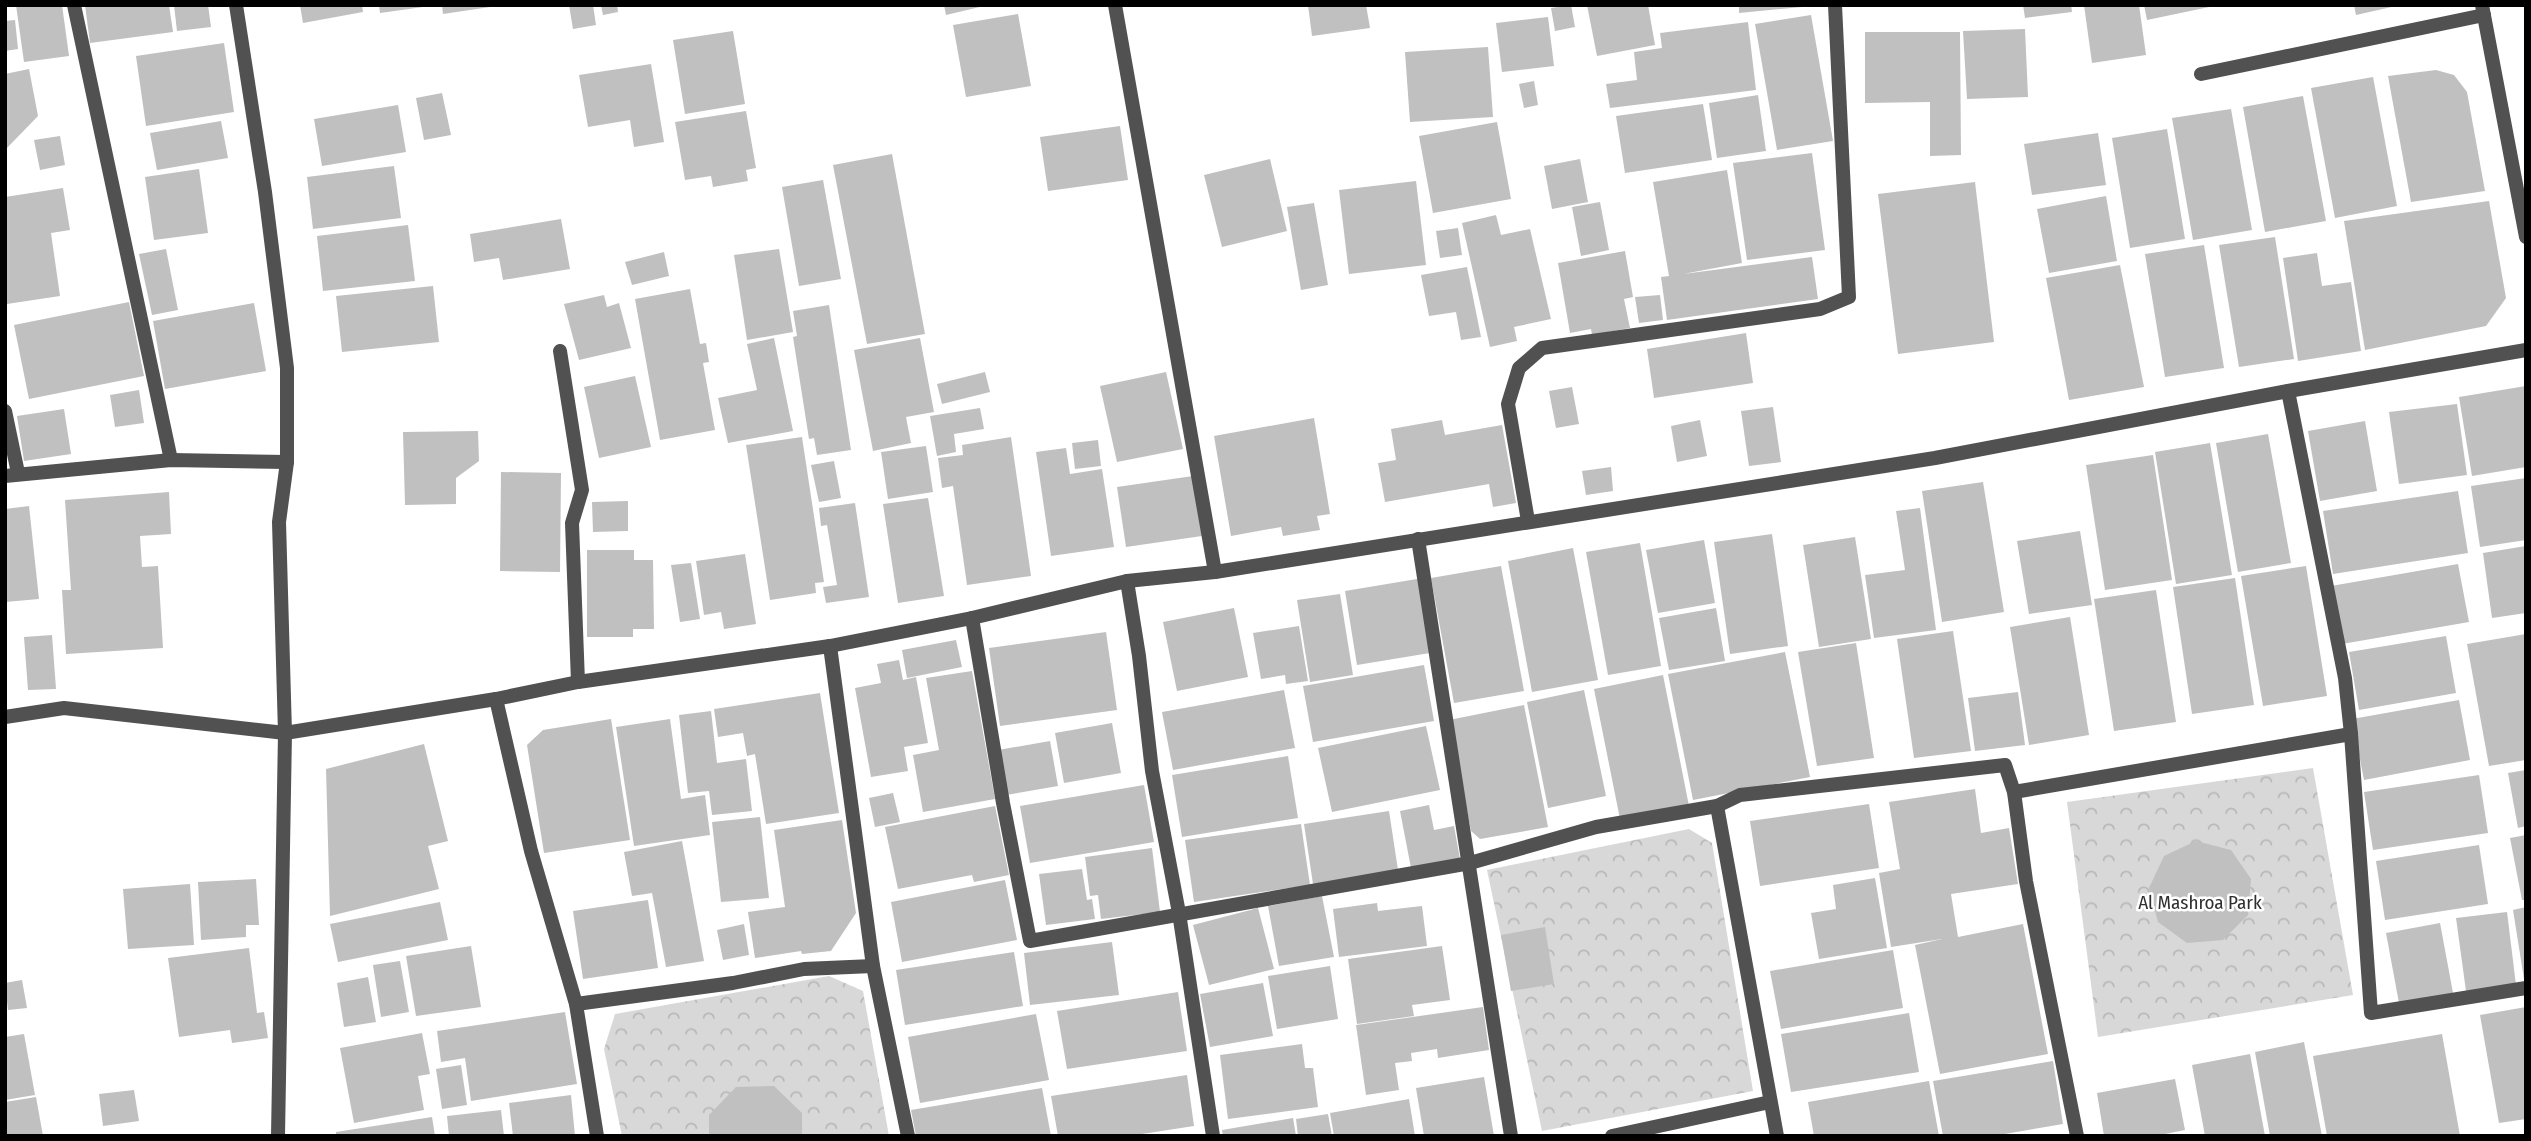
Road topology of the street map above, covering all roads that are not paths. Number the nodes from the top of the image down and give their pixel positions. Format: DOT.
graph roads {
  1 [pos="74,5"];
  2 [pos="236,5"];
  3 [pos="1115,5"];
  4 [pos="1835,5"];
  5 [pos="2483,10"];
  6 [pos="2201,74"];
  7 [pos="2526,237"];
  8 [pos="2526,350"];
  9 [pos="561,351"];
  10 [pos="2288,391"];
  11 [pos="5,411"];
  12 [pos="171,460"];
  13 [pos="287,463"];
  14 [pos="12,474"];
  15 [pos="1528,521"];
  16 [pos="1418,539"];
  17 [pos="1215,572"];
  18 [pos="1127,581"];
  19 [pos="972,618"];
  20 [pos="830,646"];
  21 [pos="578,682"];
  22 [pos="496,699"];
  23 [pos="5,717"];
  24 [pos="285,733"];
  25 [pos="2351,734"];
  26 [pos="2014,792"];
  27 [pos="1717,806"];
  28 [pos="1470,863"];
  29 [pos="1179,913"];
  30 [pos="873,966"];
  31 [pos="2526,988"];
  32 [pos="576,1004"];
  33 [pos="1770,1102"];
  34 [pos="278,1136"];
  35 [pos="597,1136"];
  36 [pos="908,1136"];
  37 [pos="1213,1136"];
  38 [pos="1511,1136"];
  39 [pos="1612,1136"];
  40 [pos="1777,1136"];
  41 [pos="2077,1136"];
  1 -- 12 [label="street"];
  2 -- 13 [label="street"];
  3 -- 17 [label="street"];
  4 -- 15 [label="street"];
  5 -- 6 [label="street"];
  5 -- 7 [label="street"];
  8 -- 10 [label="street"];
  9 -- 21 [label="street"];
  10 -- 15 [label="street"];
  10 -- 25 [label="street"];
  11 -- 14 [label="street"];
  12 -- 13 [label="street"];
  12 -- 14 [label="street"];
  13 -- 24 [label="street"];
  15 -- 16 [label="street"];
  16 -- 17 [label="street"];
  16 -- 28 [label="street"];
  17 -- 18 [label="street"];
  18 -- 19 [label="street"];
  18 -- 29 [label="street"];
  19 -- 20 [label="street"];
  19 -- 29 [label="street"];
  20 -- 21 [label="street"];
  20 -- 30 [label="street"];
  21 -- 22 [label="street"];
  22 -- 24 [label="street"];
  22 -- 32 [label="street"];
  23 -- 24 [label="street"];
  24 -- 34 [label="street"];
  25 -- 26 [label="street"];
  25 -- 31 [label="street"];
  26 -- 27 [label="street"];
  26 -- 41 [label="street"];
  27 -- 28 [label="street"];
  27 -- 33 [label="street"];
  28 -- 29 [label="street"];
  28 -- 38 [label="street"];
  29 -- 37 [label="street"];
  30 -- 32 [label="street"];
  30 -- 36 [label="street"];
  32 -- 35 [label="street"];
  33 -- 39 [label="street"];
  33 -- 40 [label="street"];
}
